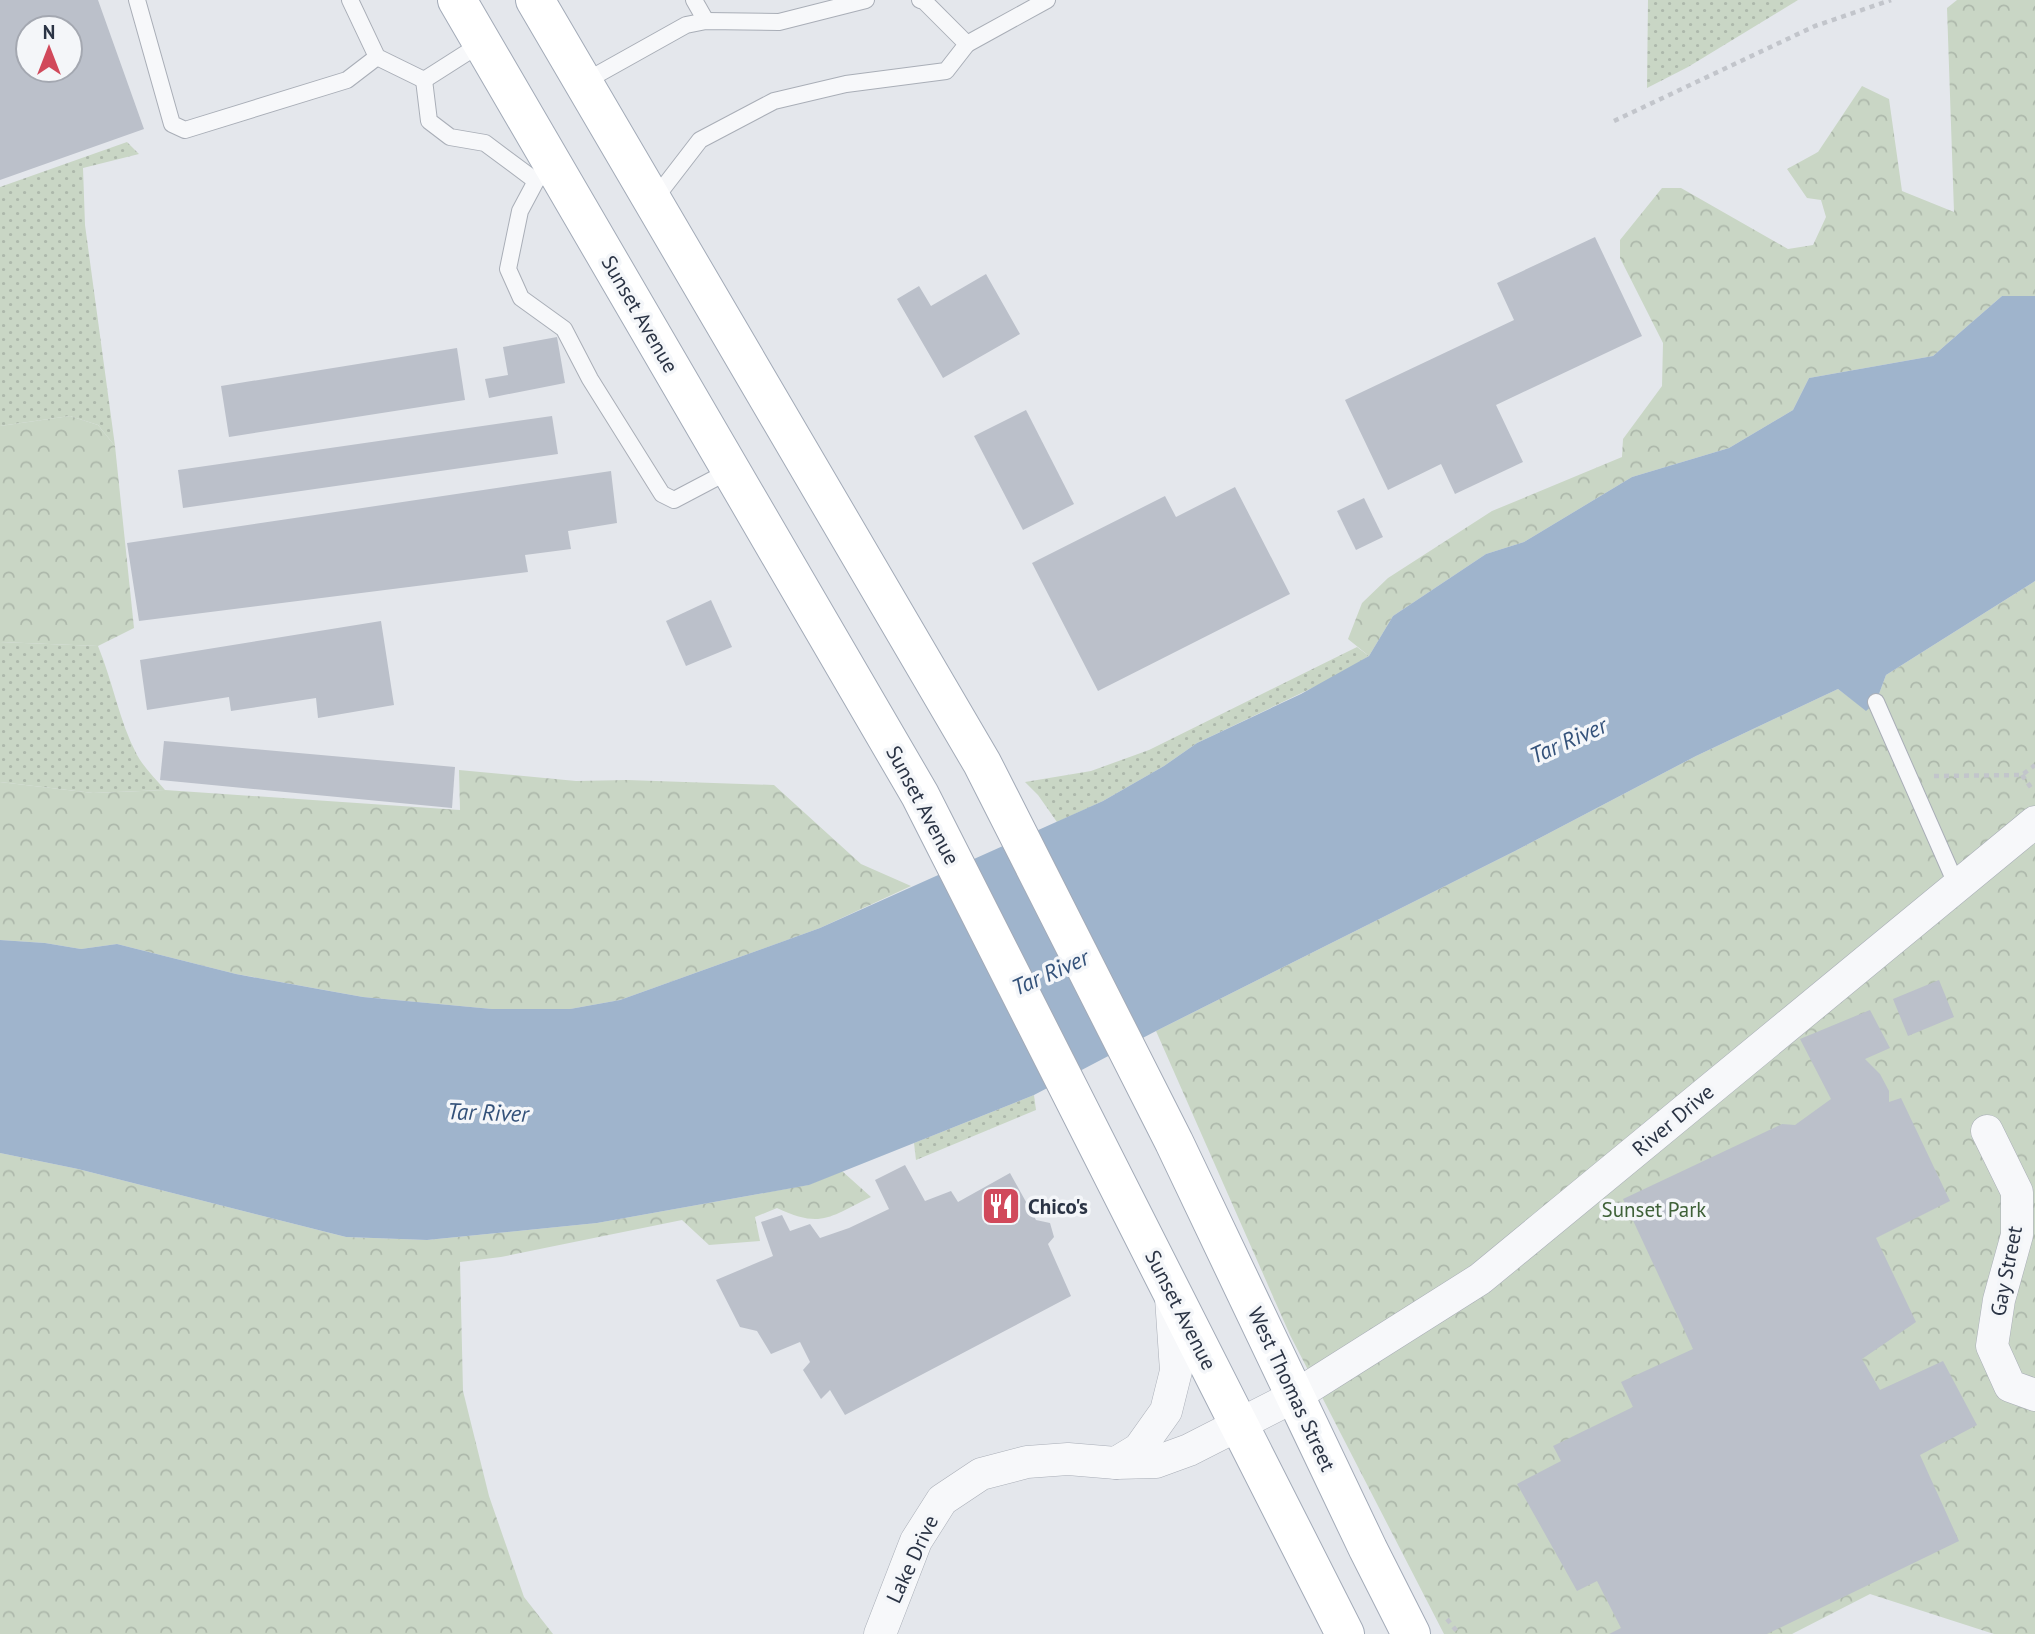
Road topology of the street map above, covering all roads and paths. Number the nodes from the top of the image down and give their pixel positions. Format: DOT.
graph roads {
  1 [pos="137,0"];
  2 [pos="350,0"];
  3 [pos="457,0"];
  4 [pos="536,0"];
  5 [pos="694,0"];
  6 [pos="866,0"];
  7 [pos="920,0"];
  8 [pos="1047,0"];
  9 [pos="1891,0"];
  10 [pos="706,21"];
  11 [pos="482,43"];
  12 [pos="967,44"];
  13 [pos="377,57"];
  14 [pos="424,80"];
  15 [pos="584,82"];
  16 [pos="1614,121"];
  17 [pos="544,172"];
  18 [pos="653,201"];
  19 [pos="731,470"];
  20 [pos="1876,702"];
  21 [pos="2035,765"];
  22 [pos="2022,775"];
  23 [pos="1909,776"];
  24 [pos="2035,792"];
  25 [pos="2035,822"];
  26 [pos="1957,886"];
  27 [pos="1987,1131"];
  28 [pos="1171,1289"];
  29 [pos="2035,1395"];
  30 [pos="1295,1396"];
  31 [pos="1240,1423"];
  32 [pos="1116,1463"];
  33 [pos="880,1634"];
  34 [pos="1345,1634"];
  35 [pos="1411,1634"];
  1 -- 13 [label="lane"];
  2 -- 13 [label="lane"];
  3 -- 11 [label="main road, Sunset Avenue"];
  4 -- 15 [label="main road"];
  5 -- 10 [label="lane"];
  6 -- 10 [label="lane"];
  7 -- 12 [label="lane"];
  8 -- 12 [label="lane"];
  9 -- 16 [label="path"];
  10 -- 15 [label="lane"];
  11 -- 14 [label="lane"];
  11 -- 17 [label="main road, Sunset Avenue"];
  12 -- 18 [label="lane"];
  13 -- 14 [label="lane"];
  14 -- 17 [label="lane"];
  15 -- 18 [label="main road"];
  17 -- 19 [label="main road, Sunset Avenue"];
  17 -- 19 [label="lane"];
  18 -- 30 [label="main road, West Thomas Street"];
  19 -- 28 [label="main road, Sunset Avenue"];
  20 -- 23 [label="lane"];
  21 -- 22 [label="path"];
  22 -- 23 [label="path"];
  22 -- 24 [label="path"];
  23 -- 26 [label="lane"];
  25 -- 26 [label="street, River Drive"];
  26 -- 30 [label="street, River Drive"];
  27 -- 29 [label="street, Gay Street"];
  28 -- 31 [label="main road, Sunset Avenue"];
  28 -- 32 [label="street"];
  30 -- 31 [label="street, Lake Drive"];
  30 -- 35 [label="main road, West Thomas Street"];
  31 -- 32 [label="street, Lake Drive"];
  31 -- 34 [label="main road, Sunset Avenue"];
  32 -- 33 [label="street, Lake Drive"];
}
